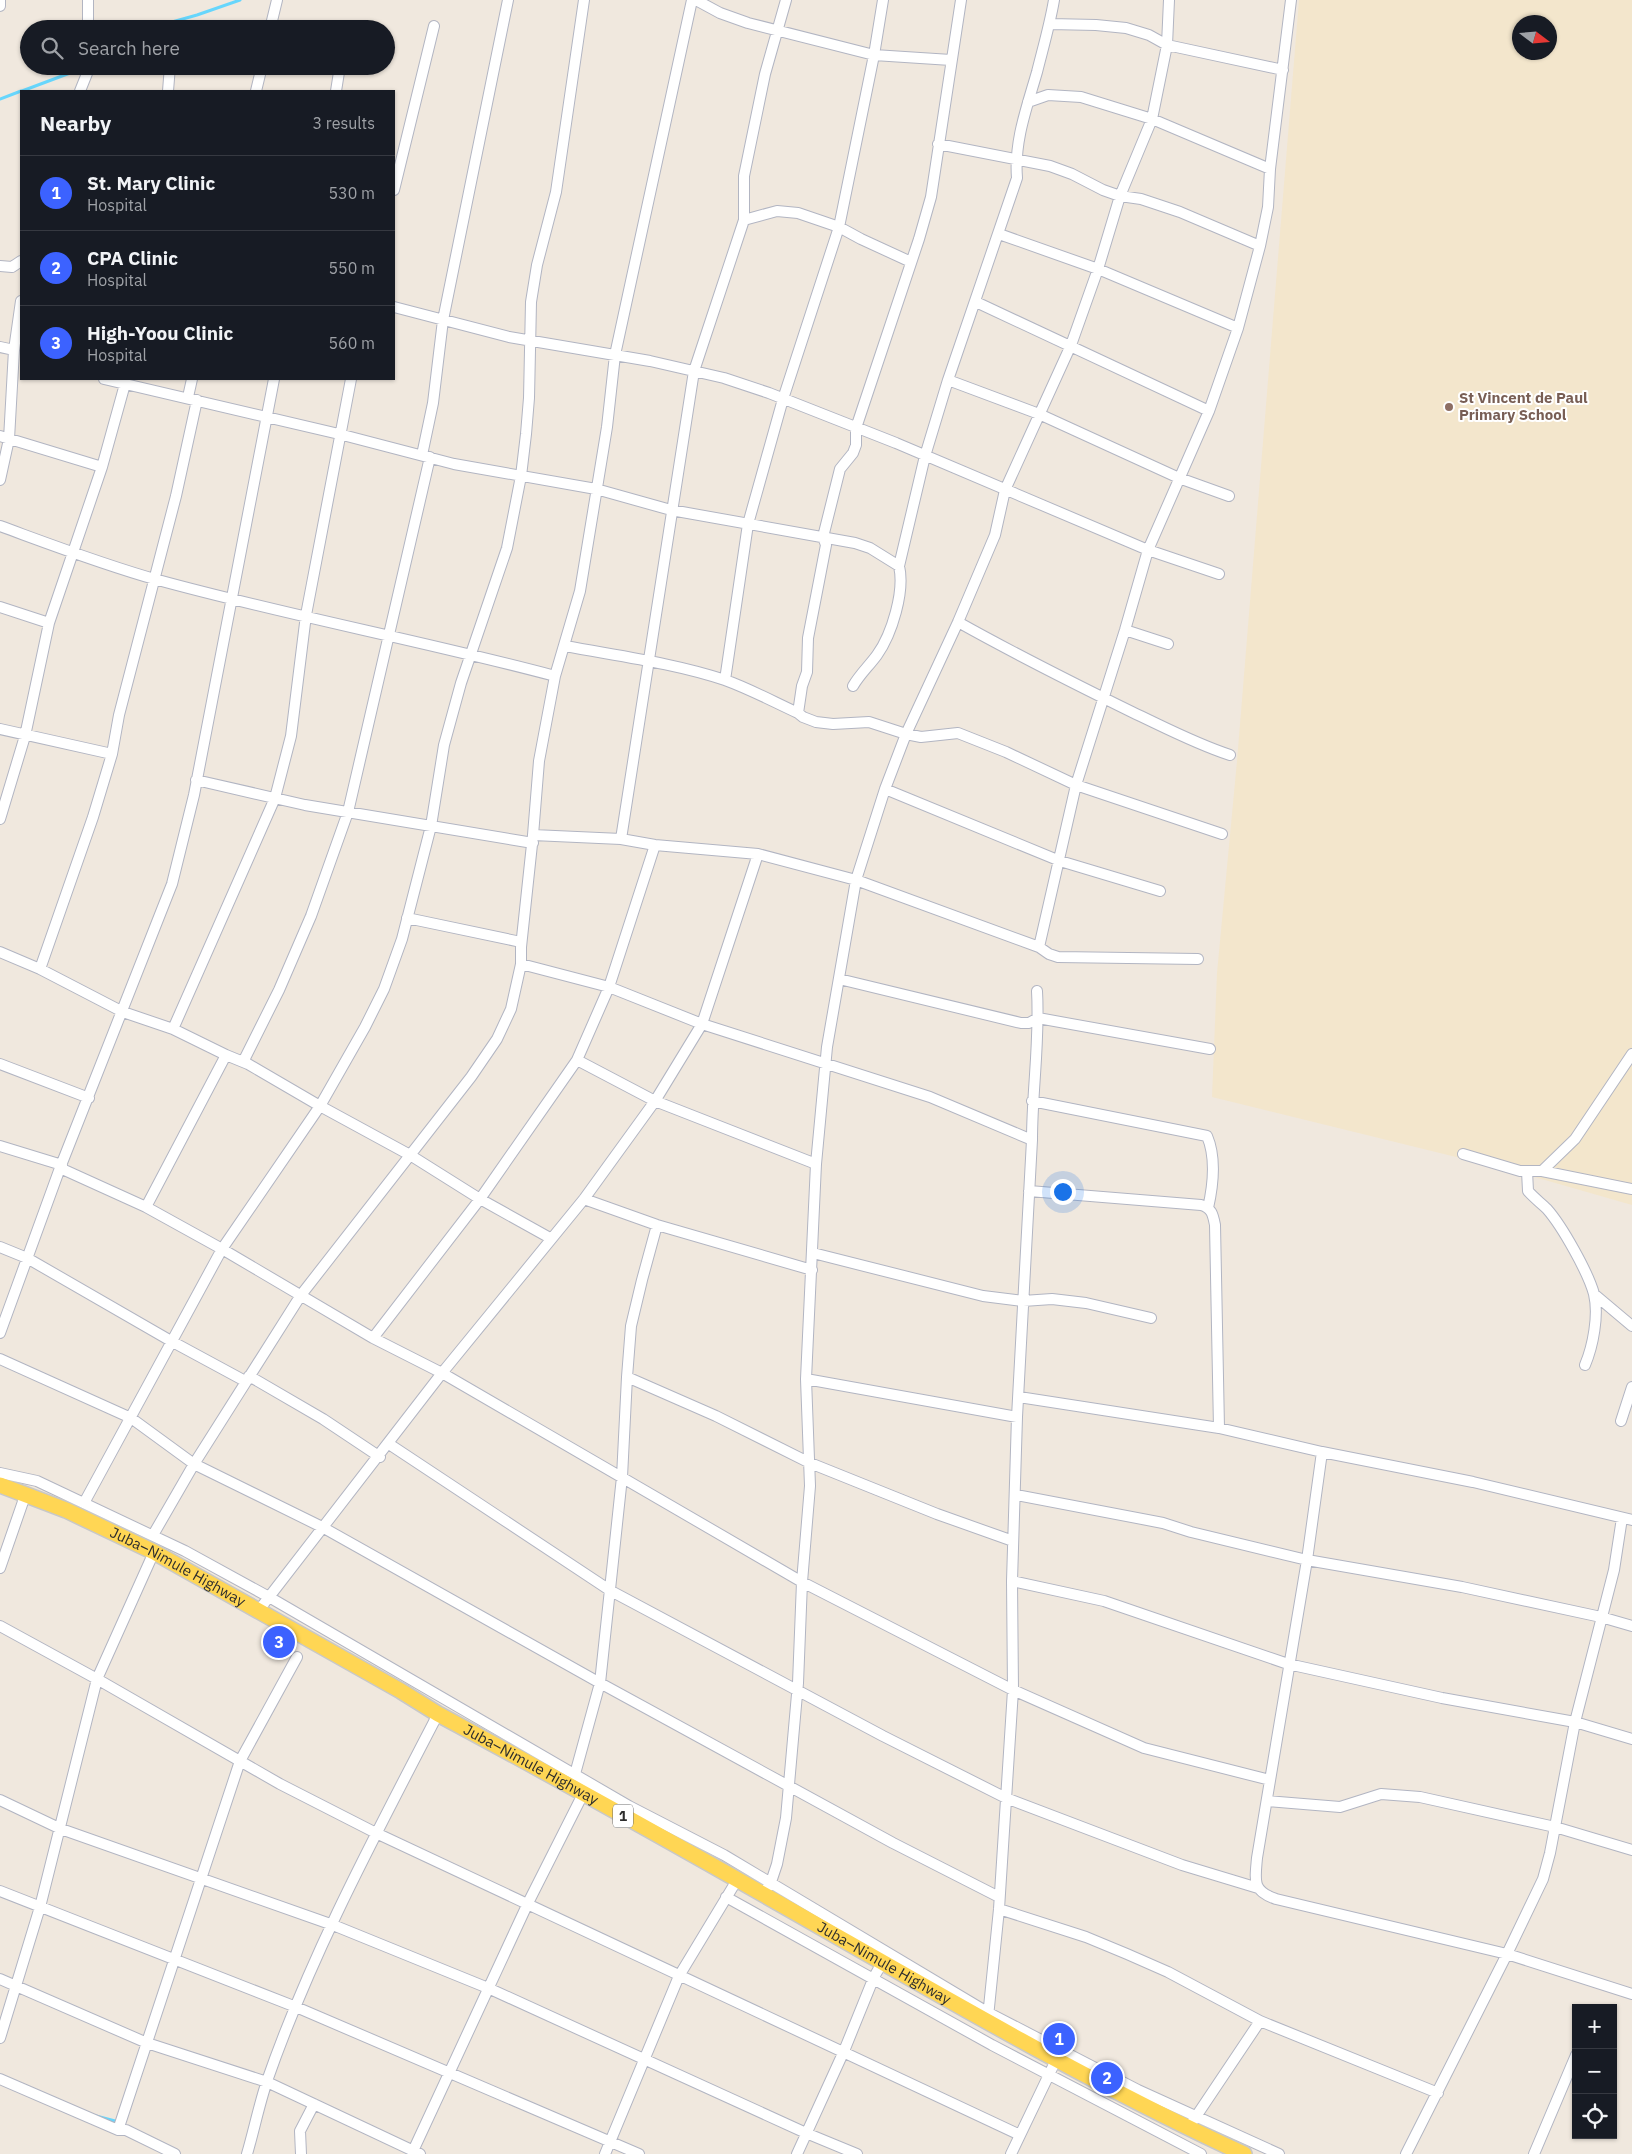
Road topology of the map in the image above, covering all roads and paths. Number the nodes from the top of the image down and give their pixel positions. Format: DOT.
graph roads {
  1 [pos="0,0"];
  2 [pos="88,0"];
  3 [pos="277,0"];
  4 [pos="508,0"];
  5 [pos="584,0"];
  6 [pos="692,0"];
  7 [pos="696,0"];
  8 [pos="786,0"];
  9 [pos="883,0"];
  10 [pos="961,0"];
  11 [pos="1054,0"];
  12 [pos="1169,0"];
  13 [pos="1291,0"];
  14 [pos="0,6"];
  15 [pos="88,20"];
  16 [pos="272,20"];
  17 [pos="1050,24"];
  18 [pos="434,26"];
  19 [pos="777,30"];
  20 [pos="1167,45"];
  21 [pos="874,55"];
  22 [pos="951,60"];
  23 [pos="1283,70"];
  24 [pos="86,75"];
  25 [pos="169,75"];
  26 [pos="260,75"];
  27 [pos="339,75"];
  28 [pos="80,90"];
  29 [pos="168,90"];
  30 [pos="256,90"];
  31 [pos="336,90"];
  32 [pos="1028,102"];
  33 [pos="1152,120"];
  34 [pos="938,144"];
  35 [pos="1015,158"];
  36 [pos="1270,169"];
  37 [pos="395,186"];
  38 [pos="1120,196"];
  39 [pos="744,220"];
  40 [pos="839,227"];
  41 [pos="999,234"];
  42 [pos="1260,246"];
  43 [pos="20,262"];
  44 [pos="911,262"];
  45 [pos="0,266"];
  46 [pos="1098,269"];
  47 [pos="976,302"];
  48 [pos="395,307"];
  49 [pos="20,314"];
  50 [pos="442,320"];
  51 [pos="1238,328"];
  52 [pos="530,339"];
  53 [pos="1071,345"];
  54 [pos="0,348"];
  55 [pos="17,355"];
  56 [pos="616,355"];
  57 [pos="694,371"];
  58 [pos="108,380"];
  59 [pos="192,380"];
  60 [pos="274,380"];
  61 [pos="351,380"];
  62 [pos="948,380"];
  63 [pos="125,384"];
  64 [pos="192,398"];
  65 [pos="783,399"];
  66 [pos="1209,411"];
  67 [pos="1039,414"];
  68 [pos="267,418"];
  69 [pos="856,428"];
  70 [pos="340,434"];
  71 [pos="4,438"];
  72 [pos="426,456"];
  73 [pos="925,456"];
  74 [pos="102,467"];
  75 [pos="521,476"];
  76 [pos="1179,478"];
  77 [pos="0,480"];
  78 [pos="596,489"];
  79 [pos="1006,490"];
  80 [pos="1229,496"];
  81 [pos="671,510"];
  82 [pos="748,524"];
  83 [pos="0,526"];
  84 [pos="823,537"];
  85 [pos="1148,550"];
  86 [pos="74,553"];
  87 [pos="899,566"];
  88 [pos="1219,574"];
  89 [pos="155,579"];
  90 [pos="231,599"];
  91 [pos="0,607"];
  92 [pos="306,616"];
  93 [pos="958,622"];
  94 [pos="49,623"];
  95 [pos="1126,630"];
  96 [pos="389,634"];
  97 [pos="1168,644"];
  98 [pos="565,646"];
  99 [pos="472,654"];
  100 [pos="648,661"];
  101 [pos="555,676"];
  102 [pos="725,680"];
  103 [pos="853,686"];
  104 [pos="1104,698"];
  105 [pos="798,713"];
  106 [pos="0,729"];
  107 [pos="906,734"];
  108 [pos="25,736"];
  109 [pos="112,754"];
  110 [pos="1230,755"];
  111 [pos="196,780"];
  112 [pos="1076,785"];
  113 [pos="885,789"];
  114 [pos="275,798"];
  115 [pos="348,812"];
  116 [pos="0,819"];
  117 [pos="430,826"];
  118 [pos="1222,834"];
  119 [pos="533,839"];
  120 [pos="620,840"];
  121 [pos="655,845"];
  122 [pos="758,854"];
  123 [pos="1060,861"];
  124 [pos="856,880"];
  125 [pos="1160,891"];
  126 [pos="407,918"];
  127 [pos="522,942"];
  128 [pos="1039,948"];
  129 [pos="0,952"];
  130 [pos="1198,959"];
  131 [pos="521,964"];
  132 [pos="40,969"];
  133 [pos="838,979"];
  134 [pos="610,987"];
  135 [pos="1037,991"];
  136 [pos="123,1012"];
  137 [pos="1038,1018"];
  138 [pos="702,1024"];
  139 [pos="173,1029"];
  140 [pos="1210,1049"];
  141 [pos="1632,1054"];
  142 [pos="226,1055"];
  143 [pos="577,1060"];
  144 [pos="243,1062"];
  145 [pos="0,1064"];
  146 [pos="825,1064"];
  147 [pos="89,1098"];
  148 [pos="655,1101"];
  149 [pos="1032,1101"];
  150 [pos="320,1106"];
  151 [pos="1032,1140"];
  152 [pos="0,1146"];
  153 [pos="1463,1154"];
  154 [pos="410,1155"];
  155 [pos="816,1164"];
  156 [pos="61,1167"];
  157 [pos="1527,1171"];
  158 [pos="1542,1171"];
  159 [pos="1632,1189"];
  160 [pos="1029,1191"];
  161 [pos="480,1198"];
  162 [pos="584,1199"];
  163 [pos="146,1207"];
  164 [pos="1208,1208"];
  165 [pos="657,1225"];
  166 [pos="550,1238"];
  167 [pos="0,1247"];
  168 [pos="222,1249"];
  169 [pos="813,1253"];
  170 [pos="28,1258"];
  171 [pos="812,1270"];
  172 [pos="1594,1294"];
  173 [pos="301,1295"];
  174 [pos="1023,1301"];
  175 [pos="1151,1318"];
  176 [pos="1632,1326"];
  177 [pos="0,1333"];
  178 [pos="373,1338"];
  179 [pos="171,1341"];
  180 [pos="0,1360"];
  181 [pos="1585,1365"];
  182 [pos="442,1373"];
  183 [pos="627,1377"];
  184 [pos="247,1378"];
  185 [pos="806,1379"];
  186 [pos="1632,1387"];
  187 [pos="1019,1397"];
  188 [pos="1017,1417"];
  189 [pos="131,1418"];
  190 [pos="1621,1421"];
  191 [pos="1218,1428"];
  192 [pos="389,1444"];
  193 [pos="1322,1452"];
  194 [pos="380,1457"];
  195 [pos="810,1463"];
  196 [pos="194,1464"];
  197 [pos="0,1473"];
  198 [pos="622,1477"];
  199 [pos="0,1485"];
  200 [pos="26,1493"];
  201 [pos="1016,1495"];
  202 [pos="84,1503"];
  203 [pos="1627,1519"];
  204 [pos="322,1527"];
  205 [pos="153,1535"];
  206 [pos="1014,1541"];
  207 [pos="154,1552"];
  208 [pos="1307,1560"];
  209 [pos="0,1568"];
  210 [pos="1012,1581"];
  211 [pos="802,1582"];
  212 [pos="611,1591"];
  213 [pos="269,1597"];
  214 [pos="259,1610"];
  215 [pos="1601,1617"];
  216 [pos="0,1626"];
  217 [pos="1632,1626"];
  218 [pos="296,1657"];
  219 [pos="1288,1664"];
  220 [pos="97,1679"];
  221 [pos="600,1683"];
  222 [pos="797,1690"];
  223 [pos="1013,1690"];
  224 [pos="438,1714"];
  225 [pos="1575,1722"];
  226 [pos="1632,1739"];
  227 [pos="240,1761"];
  228 [pos="575,1774"];
  229 [pos="1270,1780"];
  230 [pos="788,1786"];
  231 [pos="583,1794"];
  232 [pos="1006,1798"];
  233 [pos="0,1800"];
  234 [pos="1268,1801"];
  235 [pos="1555,1827"];
  236 [pos="62,1829"];
  237 [pos="376,1833"];
  238 [pos="1632,1850"];
  239 [pos="203,1879"];
  240 [pos="737,1880"];
  241 [pos="767,1888"];
  242 [pos="1258,1888"];
  243 [pos="0,1891"];
  244 [pos="726,1897"];
  245 [pos="998,1897"];
  246 [pos="528,1903"];
  247 [pos="40,1908"];
  248 [pos="999,1909"];
  249 [pos="333,1925"];
  250 [pos="1507,1954"];
  251 [pos="176,1960"];
  252 [pos="882,1963"];
  253 [pos="679,1976"];
  254 [pos="874,1978"];
  255 [pos="0,1979"];
  256 [pos="17,1985"];
  257 [pos="488,1988"];
  258 [pos="1632,1994"];
  259 [pos="296,2007"];
  260 [pos="988,2018"];
  261 [pos="1260,2021"];
  262 [pos="0,2038"];
  263 [pos="147,2043"];
  264 [pos="844,2051"];
  265 [pos="645,2058"];
  266 [pos="1056,2060"];
  267 [pos="1572,2064"];
  268 [pos="448,2073"];
  269 [pos="1050,2076"];
  270 [pos="0,2079"];
  271 [pos="267,2082"];
  272 [pos="1438,2093"];
  273 [pos="314,2104"];
  274 [pos="1193,2122"];
  275 [pos="118,2130"];
  276 [pos="806,2133"];
  277 [pos="1020,2135"];
  278 [pos="610,2142"];
  279 [pos="417,2152"];
  280 [pos="175,2154"];
  281 [pos="247,2154"];
  282 [pos="301,2154"];
  283 [pos="605,2154"];
  284 [pos="639,2154"];
  285 [pos="797,2154"];
  286 [pos="857,2154"];
  287 [pos="1012,2154"];
  288 [pos="1201,2154"];
  289 [pos="1243,2154"];
  290 [pos="1279,2154"];
  291 [pos="1406,2154"];
  292 [pos="1534,2154"];
  1 -- 14 [label="street"];
  2 -- 15 [label="street"];
  3 -- 16 [label="street"];
  4 -- 50 [label="street"];
  5 -- 52 [label="street"];
  6 -- 56 [label="street"];
  7 -- 19 [label="street"];
  8 -- 19 [label="street"];
  9 -- 21 [label="street"];
  10 -- 22 [label="street"];
  11 -- 17 [label="street"];
  12 -- 20 [label="street"];
  13 -- 23 [label="street"];
  17 -- 20 [label="street"];
  17 -- 32 [label="street"];
  18 -- 37 [label="street"];
  19 -- 21 [label="street"];
  19 -- 39 [label="street"];
  20 -- 23 [label="street"];
  20 -- 33 [label="street"];
  21 -- 22 [label="street"];
  21 -- 40 [label="street"];
  22 -- 34 [label="street"];
  23 -- 36 [label="street"];
  24 -- 28 [label="street"];
  25 -- 29 [label="street"];
  26 -- 30 [label="street"];
  27 -- 31 [label="street"];
  32 -- 33 [label="street"];
  32 -- 35 [label="street"];
  33 -- 36 [label="street"];
  33 -- 38 [label="street"];
  34 -- 35 [label="street"];
  34 -- 44 [label="street"];
  35 -- 38 [label="street"];
  35 -- 41 [label="street"];
  36 -- 42 [label="street"];
  38 -- 42 [label="street"];
  38 -- 46 [label="street"];
  39 -- 40 [label="street"];
  39 -- 57 [label="street"];
  40 -- 44 [label="street"];
  40 -- 65 [label="street"];
  41 -- 46 [label="street"];
  41 -- 47 [label="street"];
  42 -- 51 [label="street"];
  43 -- 45 [label="street"];
  44 -- 69 [label="street"];
  46 -- 51 [label="street"];
  46 -- 53 [label="street"];
  47 -- 53 [label="street"];
  47 -- 62 [label="street"];
  48 -- 50 [label="street"];
  49 -- 55 [label="street"];
  50 -- 52 [label="street"];
  50 -- 72 [label="street"];
  51 -- 66 [label="street"];
  52 -- 56 [label="street"];
  52 -- 75 [label="street"];
  53 -- 66 [label="street"];
  53 -- 67 [label="street"];
  54 -- 55 [label="street"];
  55 -- 71 [label="street"];
  56 -- 57 [label="street"];
  56 -- 78 [label="street"];
  57 -- 65 [label="street"];
  57 -- 81 [label="street"];
  58 -- 63 [label="street"];
  59 -- 64 [label="street"];
  60 -- 68 [label="street"];
  61 -- 70 [label="street"];
  62 -- 67 [label="street"];
  62 -- 73 [label="street"];
  63 -- 64 [label="street"];
  63 -- 74 [label="street"];
  64 -- 68 [label="street"];
  64 -- 89 [label="street"];
  65 -- 69 [label="street"];
  65 -- 82 [label="street"];
  66 -- 76 [label="street"];
  67 -- 76 [label="street"];
  67 -- 79 [label="street"];
  68 -- 70 [label="street"];
  68 -- 90 [label="street"];
  69 -- 73 [label="street"];
  69 -- 84 [label="street"];
  70 -- 72 [label="street"];
  70 -- 92 [label="street"];
  71 -- 74 [label="street"];
  71 -- 77 [label="street"];
  72 -- 75 [label="street"];
  72 -- 96 [label="street"];
  73 -- 79 [label="street"];
  73 -- 87 [label="street"];
  74 -- 86 [label="street"];
  75 -- 78 [label="street"];
  75 -- 99 [label="street"];
  76 -- 80 [label="street"];
  76 -- 85 [label="street"];
  78 -- 81 [label="street"];
  78 -- 98 [label="street"];
  79 -- 85 [label="street"];
  79 -- 93 [label="street"];
  81 -- 82 [label="street"];
  81 -- 100 [label="street"];
  82 -- 84 [label="street"];
  82 -- 102 [label="street"];
  83 -- 86 [label="street"];
  84 -- 87 [label="street"];
  84 -- 105 [label="street"];
  85 -- 88 [label="street"];
  85 -- 95 [label="street"];
  86 -- 89 [label="street"];
  86 -- 94 [label="street"];
  87 -- 103 [label="street"];
  89 -- 90 [label="street"];
  89 -- 109 [label="street"];
  90 -- 92 [label="street"];
  90 -- 111 [label="street"];
  91 -- 94 [label="street"];
  92 -- 96 [label="street"];
  92 -- 114 [label="street"];
  93 -- 104 [label="street"];
  93 -- 107 [label="street"];
  94 -- 108 [label="street"];
  95 -- 97 [label="street"];
  95 -- 104 [label="street"];
  96 -- 99 [label="street"];
  96 -- 115 [label="street"];
  98 -- 100 [label="street"];
  98 -- 101 [label="street"];
  99 -- 101 [label="street"];
  99 -- 117 [label="street"];
  100 -- 102 [label="street"];
  100 -- 120 [label="street"];
  101 -- 119 [label="street"];
  102 -- 105 [label="street"];
  104 -- 110 [label="street"];
  104 -- 112 [label="street"];
  105 -- 107 [label="street"];
  106 -- 108 [label="street"];
  107 -- 112 [label="street"];
  107 -- 113 [label="street"];
  108 -- 109 [label="street"];
  108 -- 116 [label="street"];
  109 -- 132 [label="street"];
  111 -- 114 [label="street"];
  111 -- 136 [label="street"];
  112 -- 118 [label="street"];
  112 -- 123 [label="street"];
  113 -- 123 [label="street"];
  113 -- 124 [label="street"];
  114 -- 115 [label="street"];
  114 -- 139 [label="street"];
  115 -- 117 [label="street"];
  115 -- 144 [label="street"];
  117 -- 119 [label="street"];
  117 -- 126 [label="street"];
  119 -- 120 [label="street"];
  119 -- 127 [label="street"];
  120 -- 121 [label="street"];
  121 -- 122 [label="street"];
  121 -- 134 [label="street"];
  122 -- 124 [label="street"];
  122 -- 138 [label="street"];
  123 -- 125 [label="street"];
  123 -- 128 [label="street"];
  124 -- 128 [label="street"];
  124 -- 133 [label="street"];
  126 -- 127 [label="street"];
  126 -- 150 [label="street"];
  127 -- 131 [label="street"];
  128 -- 130 [label="street"];
  129 -- 132 [label="street"];
  131 -- 134 [label="street"];
  131 -- 154 [label="street"];
  132 -- 136 [label="street"];
  133 -- 137 [label="street"];
  133 -- 146 [label="street"];
  134 -- 138 [label="street"];
  134 -- 143 [label="street"];
  135 -- 137 [label="street"];
  136 -- 139 [label="street"];
  136 -- 147 [label="street"];
  137 -- 140 [label="street"];
  137 -- 149 [label="street"];
  138 -- 146 [label="street"];
  138 -- 148 [label="street"];
  139 -- 142 [label="street"];
  141 -- 158 [label="street"];
  142 -- 144 [label="street"];
  142 -- 163 [label="street"];
  143 -- 148 [label="street"];
  143 -- 161 [label="street"];
  144 -- 150 [label="street"];
  145 -- 147 [label="street"];
  146 -- 151 [label="street"];
  146 -- 155 [label="street"];
  147 -- 156 [label="street"];
  148 -- 155 [label="street"];
  148 -- 162 [label="street"];
  149 -- 151 [label="street"];
  149 -- 164 [label="street"];
  150 -- 154 [label="street"];
  150 -- 168 [label="street"];
  151 -- 160 [label="street"];
  152 -- 156 [label="street"];
  153 -- 157 [label="street"];
  154 -- 161 [label="street"];
  154 -- 173 [label="street"];
  155 -- 169 [label="street"];
  156 -- 163 [label="street"];
  156 -- 170 [label="street"];
  157 -- 158 [label="street"];
  157 -- 172 [label="street"];
  158 -- 159 [label="street"];
  160 -- 164 [label="street"];
  160 -- 174 [label="street"];
  161 -- 166 [label="street"];
  161 -- 178 [label="street"];
  162 -- 165 [label="street"];
  162 -- 166 [label="street"];
  163 -- 168 [label="street"];
  164 -- 191 [label="street"];
  165 -- 171 [label="street"];
  165 -- 183 [label="street"];
  166 -- 182 [label="street"];
  167 -- 170 [label="street"];
  168 -- 173 [label="street"];
  168 -- 179 [label="street"];
  169 -- 171 [label="street"];
  169 -- 174 [label="street"];
  170 -- 177 [label="street"];
  170 -- 179 [label="street"];
  171 -- 185 [label="street"];
  172 -- 176 [label="street"];
  172 -- 181 [label="street"];
  173 -- 178 [label="street"];
  173 -- 184 [label="street"];
  174 -- 175 [label="street"];
  174 -- 187 [label="street"];
  178 -- 182 [label="street"];
  179 -- 184 [label="street"];
  179 -- 189 [label="street"];
  180 -- 189 [label="street"];
  182 -- 192 [label="street"];
  182 -- 198 [label="street"];
  183 -- 195 [label="street"];
  183 -- 198 [label="street"];
  184 -- 194 [label="street"];
  184 -- 196 [label="street"];
  185 -- 188 [label="street"];
  185 -- 195 [label="street"];
  186 -- 190 [label="street"];
  187 -- 188 [label="street"];
  187 -- 191 [label="street"];
  188 -- 201 [label="street"];
  189 -- 196 [label="street"];
  189 -- 202 [label="street"];
  191 -- 193 [label="street"];
  192 -- 194 [label="street"];
  192 -- 212 [label="street"];
  193 -- 203 [label="street"];
  193 -- 208 [label="street"];
  194 -- 204 [label="street"];
  195 -- 206 [label="street"];
  195 -- 211 [label="street"];
  196 -- 204 [label="street"];
  196 -- 205 [label="street"];
  197 -- 202 [label="street"];
  198 -- 211 [label="street"];
  198 -- 212 [label="street"];
  199 -- 200 [label="main road, Juba–Nimule Highway / 1"];
  200 -- 207 [label="main road, Juba–Nimule Highway / 1"];
  200 -- 209 [label="street"];
  201 -- 206 [label="street"];
  201 -- 208 [label="street"];
  202 -- 205 [label="street"];
  203 -- 215 [label="street"];
  204 -- 213 [label="street"];
  204 -- 221 [label="street"];
  205 -- 213 [label="street"];
  206 -- 210 [label="street"];
  207 -- 214 [label="main road, Juba–Nimule Highway / 1"];
  207 -- 220 [label="street"];
  208 -- 215 [label="street"];
  208 -- 219 [label="street"];
  210 -- 219 [label="street"];
  210 -- 223 [label="street"];
  211 -- 222 [label="street"];
  211 -- 223 [label="street"];
  212 -- 221 [label="street"];
  212 -- 222 [label="street"];
  213 -- 214 [label="street"];
  213 -- 228 [label="street"];
  214 -- 224 [label="main road, Juba–Nimule Highway / 1"];
  215 -- 217 [label="street"];
  215 -- 225 [label="street"];
  216 -- 220 [label="street"];
  218 -- 227 [label="street"];
  219 -- 225 [label="street"];
  219 -- 229 [label="street"];
  220 -- 227 [label="street"];
  220 -- 236 [label="street"];
  221 -- 228 [label="street"];
  221 -- 230 [label="street"];
  222 -- 230 [label="street"];
  222 -- 232 [label="street"];
  223 -- 229 [label="street"];
  223 -- 232 [label="street"];
  224 -- 231 [label="main road, Juba–Nimule Highway / 1"];
  224 -- 237 [label="street"];
  225 -- 226 [label="street"];
  225 -- 235 [label="street"];
  227 -- 237 [label="street"];
  227 -- 239 [label="street"];
  228 -- 241 [label="street"];
  229 -- 234 [label="street"];
  230 -- 241 [label="street"];
  230 -- 245 [label="street"];
  231 -- 240 [label="main road, Juba–Nimule Highway / 1"];
  231 -- 246 [label="street"];
  232 -- 242 [label="street"];
  232 -- 245 [label="street"];
  233 -- 236 [label="street"];
  234 -- 235 [label="street"];
  234 -- 242 [label="street"];
  235 -- 238 [label="street"];
  235 -- 250 [label="street"];
  236 -- 239 [label="street"];
  236 -- 247 [label="street"];
  237 -- 246 [label="street"];
  237 -- 249 [label="street"];
  239 -- 249 [label="street"];
  239 -- 251 [label="street"];
  240 -- 241 [label="main road, Juba–Nimule Highway / 1"];
  240 -- 244 [label="street"];
  241 -- 252 [label="main road, Juba–Nimule Highway / 1"];
  241 -- 260 [label="street"];
  242 -- 250 [label="street"];
  243 -- 247 [label="street"];
  244 -- 253 [label="street"];
  244 -- 254 [label="street"];
  245 -- 248 [label="street"];
  246 -- 253 [label="street"];
  246 -- 257 [label="street"];
  247 -- 251 [label="street"];
  247 -- 256 [label="street"];
  248 -- 260 [label="street"];
  248 -- 261 [label="street"];
  249 -- 257 [label="street"];
  249 -- 259 [label="street"];
  250 -- 258 [label="street"];
  250 -- 272 [label="street"];
  251 -- 259 [label="street"];
  251 -- 263 [label="street"];
  252 -- 254 [label="street"];
  252 -- 260 [label="main road, Juba–Nimule Highway / 1"];
  253 -- 264 [label="street"];
  253 -- 265 [label="street"];
  254 -- 264 [label="street"];
  254 -- 269 [label="street"];
  255 -- 256 [label="street"];
  256 -- 262 [label="street"];
  256 -- 263 [label="street"];
  257 -- 265 [label="street"];
  257 -- 268 [label="street"];
  259 -- 268 [label="street"];
  259 -- 271 [label="street"];
  260 -- 266 [label="main road, Juba–Nimule Highway / 1"];
  260 -- 274 [label="street"];
  261 -- 272 [label="street"];
  261 -- 274 [label="street"];
  263 -- 271 [label="street"];
  263 -- 275 [label="street"];
  264 -- 276 [label="street"];
  264 -- 277 [label="street"];
  265 -- 276 [label="street"];
  265 -- 278 [label="street"];
  266 -- 269 [label="street"];
  266 -- 274 [label="main road, Juba–Nimule Highway / 1"];
  267 -- 292 [label="street"];
  268 -- 278 [label="street"];
  268 -- 279 [label="street"];
  269 -- 277 [label="street"];
  269 -- 288 [label="street"];
  270 -- 275 [label="street"];
  271 -- 273 [label="street"];
  271 -- 281 [label="street"];
  272 -- 291 [label="street"];
  273 -- 279 [label="street"];
  273 -- 282 [label="street"];
  274 -- 289 [label="main road, Juba–Nimule Highway / 1"];
  274 -- 290 [label="street"];
  275 -- 280 [label="street"];
  276 -- 285 [label="street"];
  276 -- 286 [label="street"];
  277 -- 287 [label="street"];
  278 -- 283 [label="street"];
  278 -- 284 [label="street"];
}
